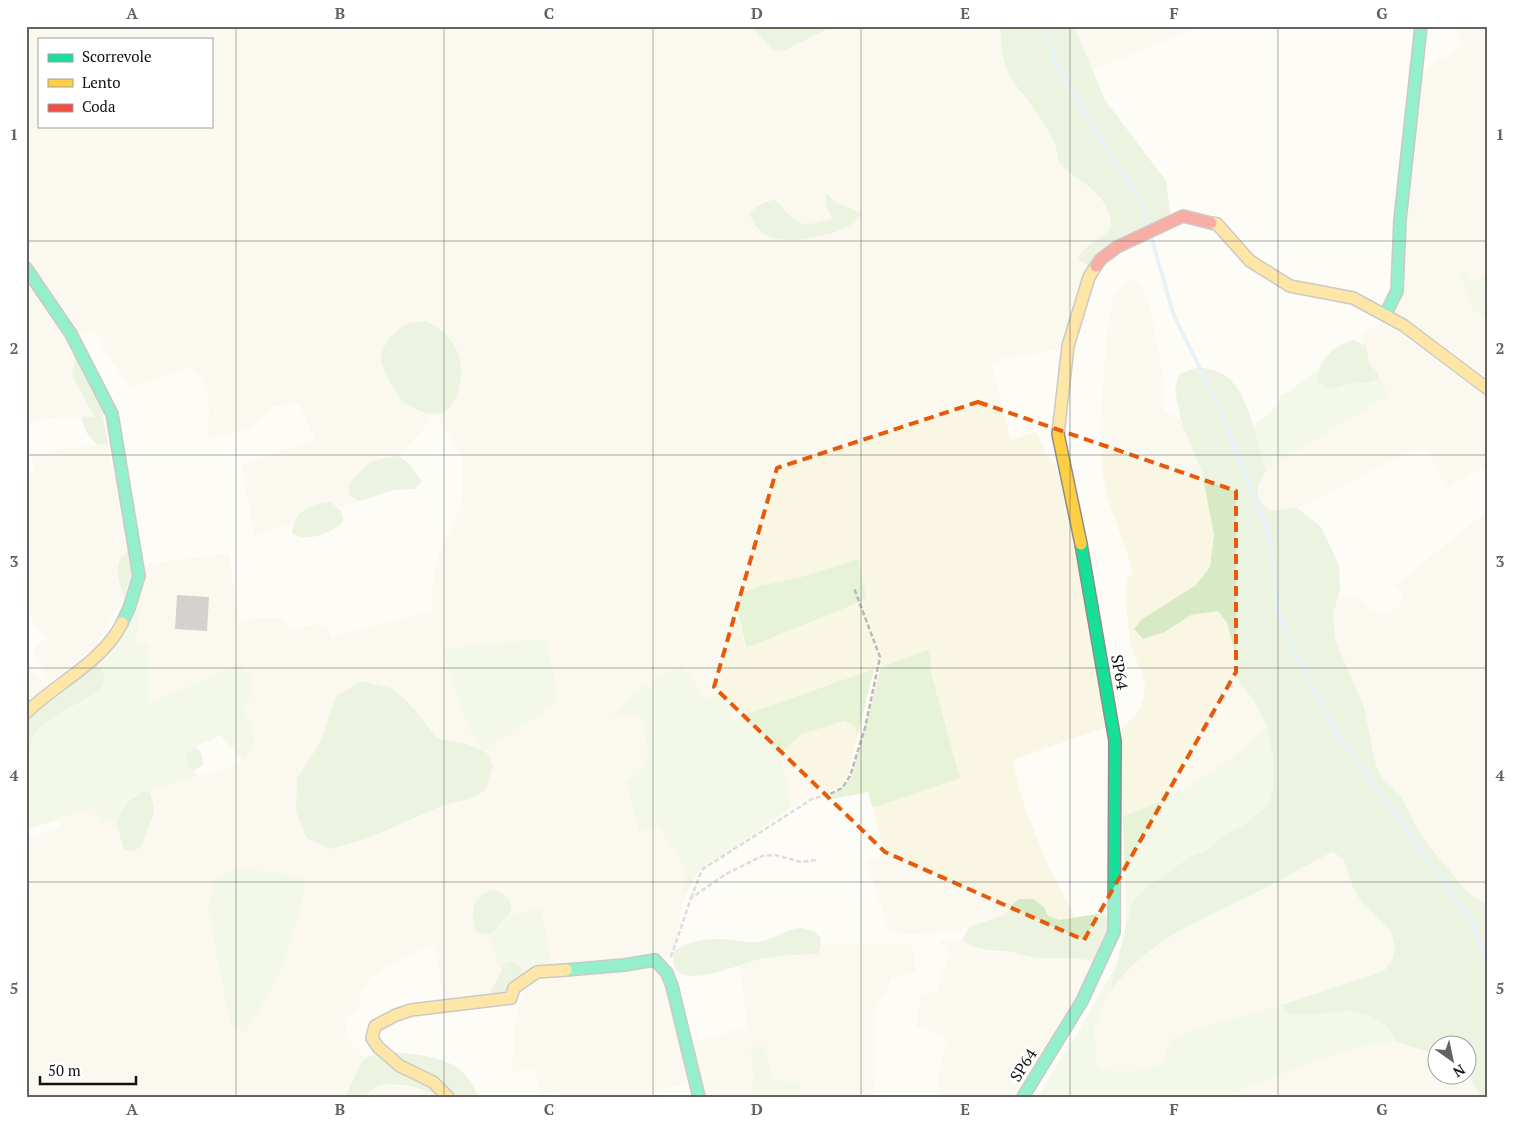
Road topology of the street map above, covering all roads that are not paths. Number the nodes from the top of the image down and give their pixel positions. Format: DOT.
graph roads {
  1 [pos="1421,26"];
  2 [pos="26,268"];
  3 [pos="1385,315"];
  4 [pos="1488,389"];
  5 [pos="26,713"];
  6 [pos="448,1097"];
  7 [pos="699,1097"];
  8 [pos="1023,1097"];
  1 -- 3 [label="street"];
  2 -- 5 [label="street"];
  3 -- 4 [label="street, SP64"];
  3 -- 8 [label="street, SP64 / SP64"];
  6 -- 7 [label="street"];
}
